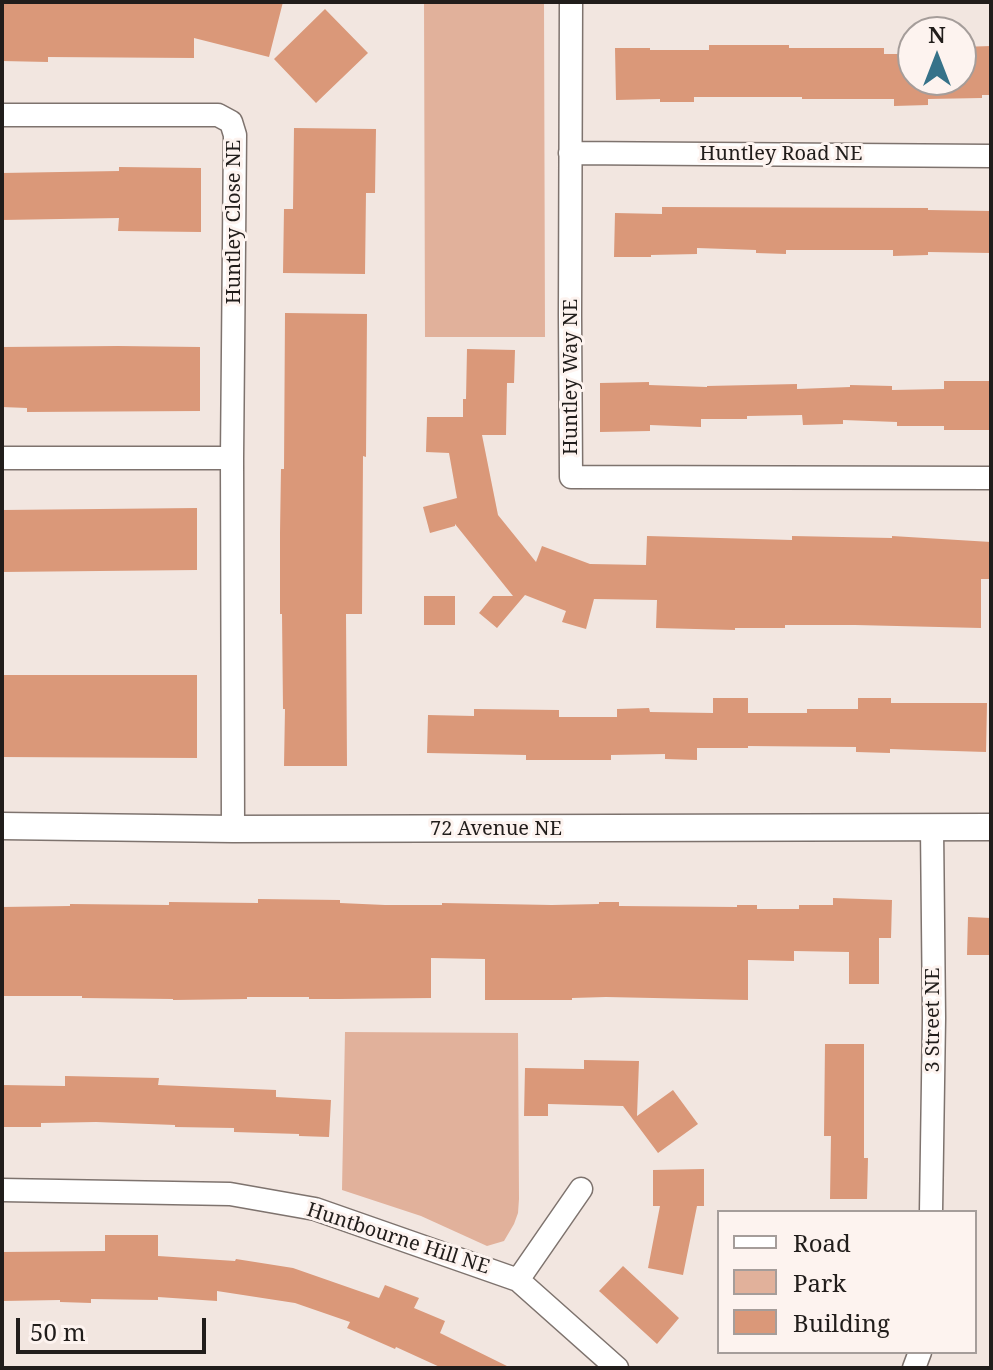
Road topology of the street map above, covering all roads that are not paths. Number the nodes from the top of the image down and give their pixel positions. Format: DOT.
graph roads {
  1 [pos="571,2"];
  2 [pos="2,115"];
  3 [pos="570,153"];
  4 [pos="991,156"];
  5 [pos="2,458"];
  6 [pos="232,458"];
  7 [pos="991,478"];
  8 [pos="2,826"];
  9 [pos="991,827"];
  10 [pos="932,828"];
  11 [pos="233,829"];
  12 [pos="581,1189"];
  13 [pos="2,1190"];
  14 [pos="931,1210"];
  15 [pos="518,1280"];
  16 [pos="617,1368"];
  1 -- 3 [label="street, Huntley Way NE"];
  2 -- 6 [label="street, Huntley Close NE"];
  3 -- 4 [label="street, Huntley Road NE"];
  3 -- 7 [label="street, Huntley Way NE"];
  5 -- 6 [label="street"];
  6 -- 11 [label="street, Huntley Close NE"];
  8 -- 11 [label="street, 72 Avenue NE"];
  9 -- 10 [label="street, 72 Avenue NE"];
  10 -- 11 [label="street, 72 Avenue NE"];
  10 -- 14 [label="street, 3 Street NE"];
  12 -- 15 [label="street"];
  13 -- 15 [label="street, Huntbourne Hill NE"];
  15 -- 16 [label="street, Huntbourne Hill NE"];
}
